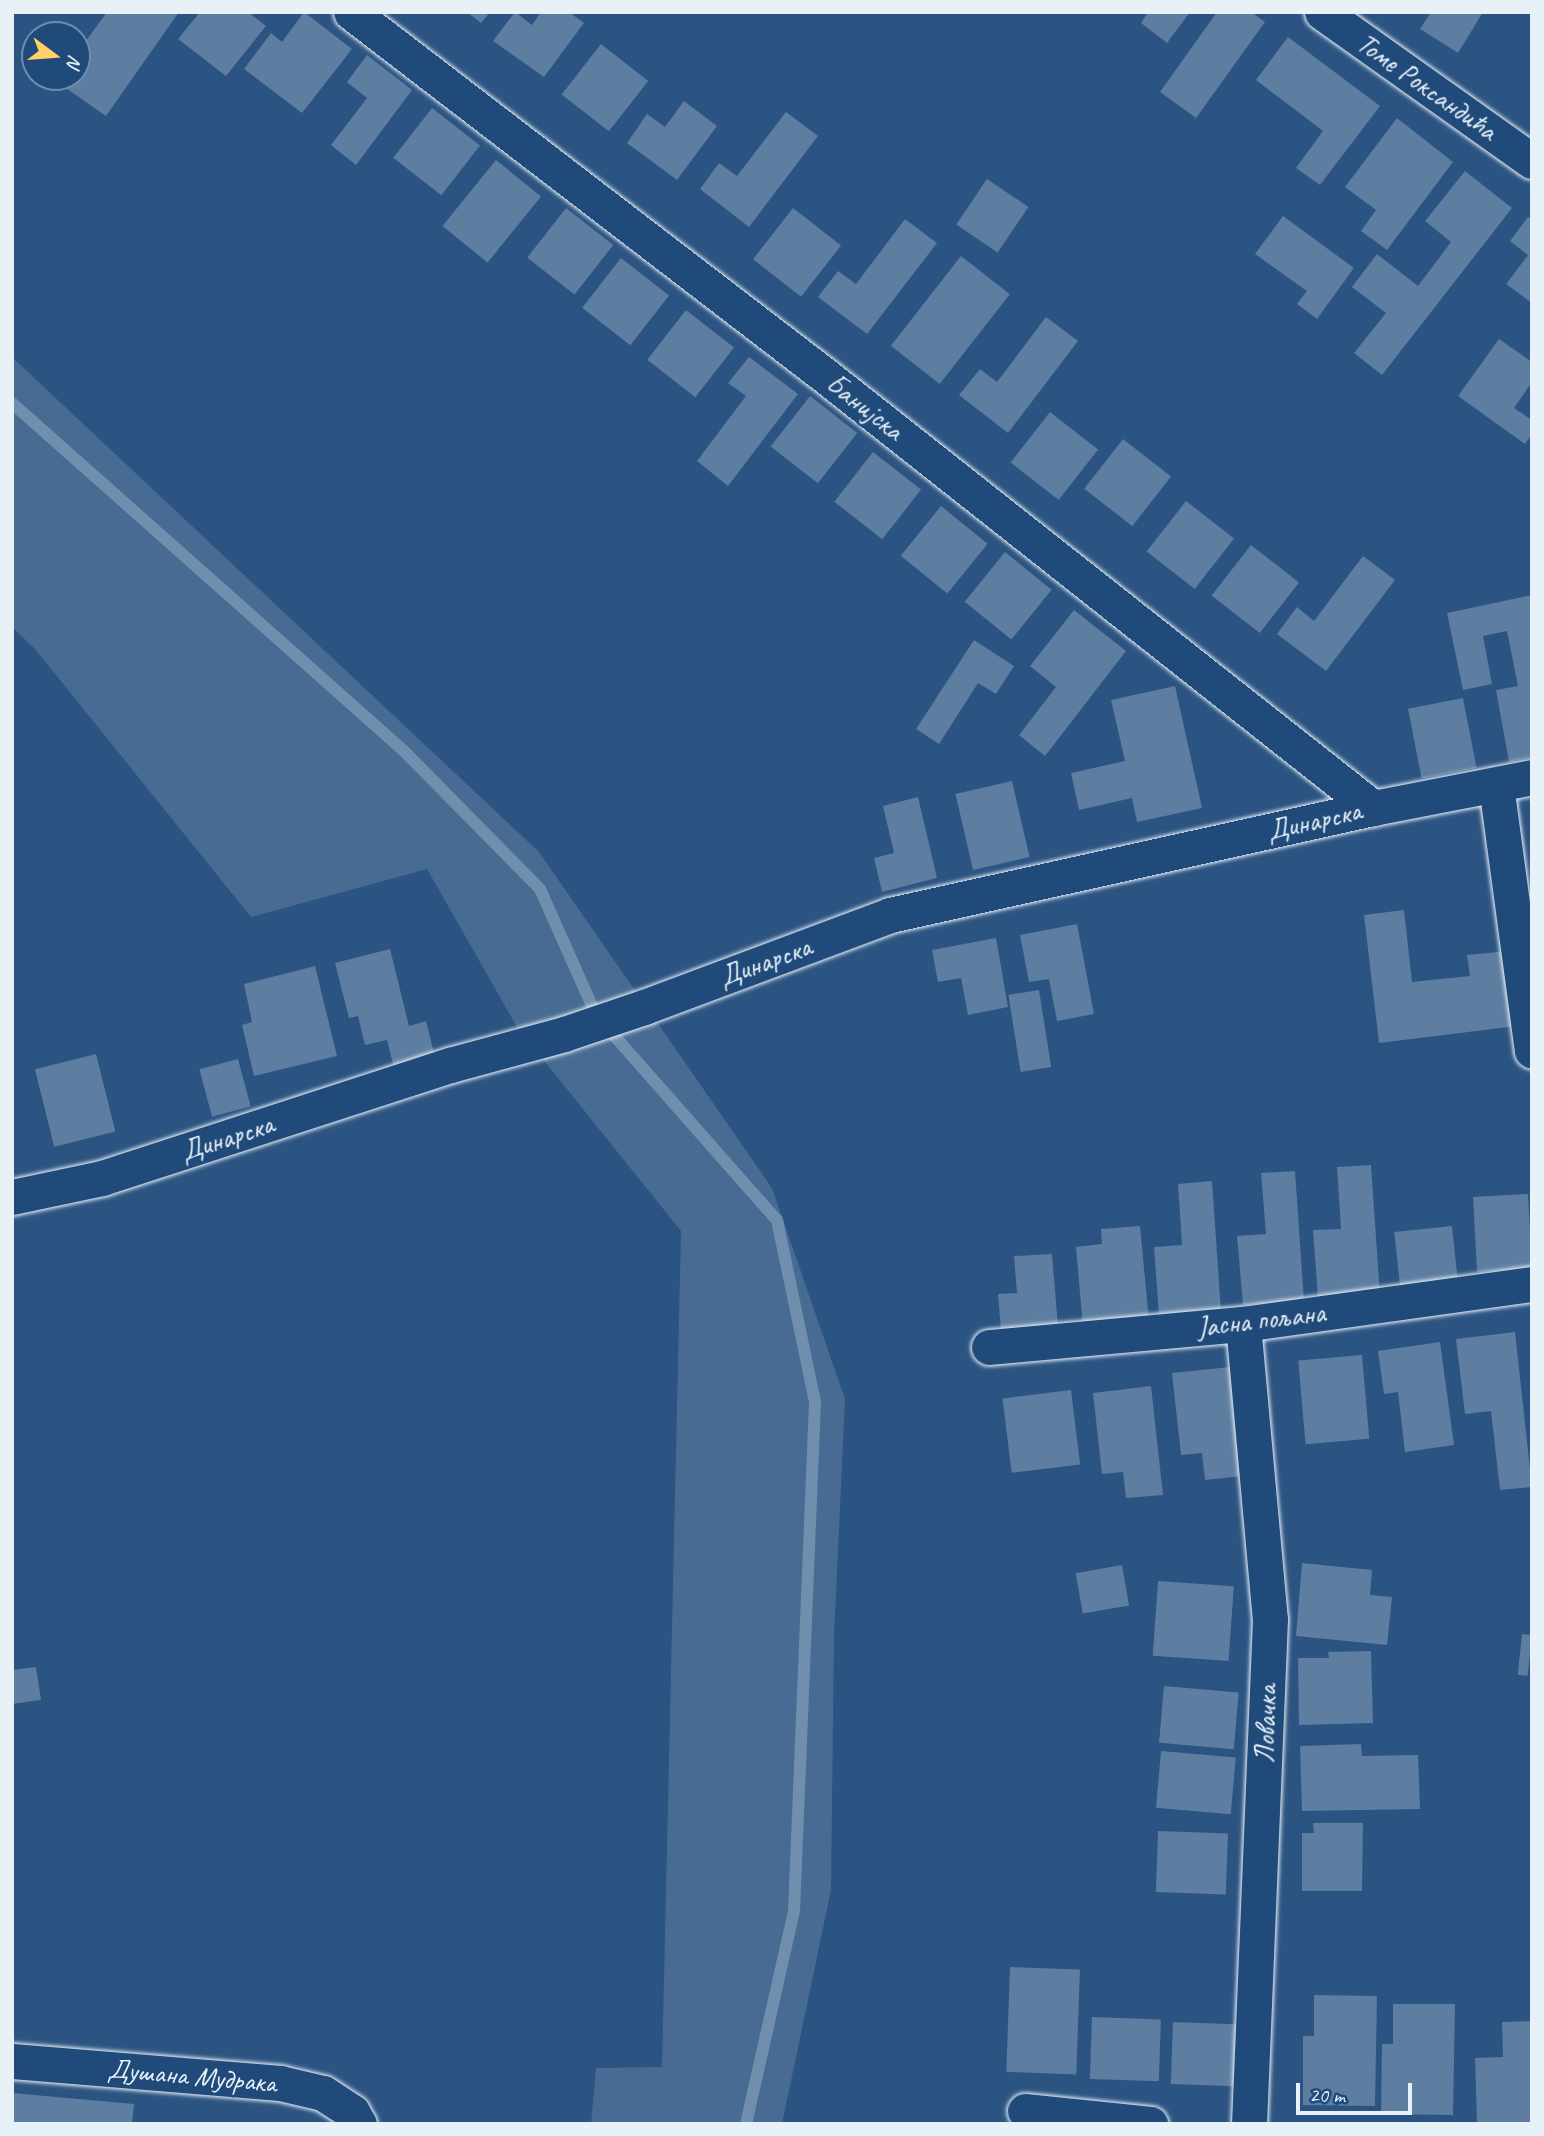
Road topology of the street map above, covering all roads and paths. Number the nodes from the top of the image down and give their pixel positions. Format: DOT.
graph roads {
  1 [pos="351,12"];
  2 [pos="1322,12"];
  3 [pos="1532,162"];
  4 [pos="1532,777"];
  5 [pos="1496,785"];
  6 [pos="1373,808"];
  7 [pos="1532,1051"];
  8 [pos="12,1197"];
  9 [pos="1532,1284"];
  10 [pos="1243,1324"];
  11 [pos="989,1347"];
  12 [pos="12,2061"];
  13 [pos="1025,2111"];
  14 [pos="359,2124"];
  15 [pos="1150,2124"];
  16 [pos="1249,2124"];
  1 -- 6 [label="street, Банијска"];
  2 -- 3 [label="street, Томе Роксандића"];
  4 -- 5 [label="street, Динарска"];
  5 -- 6 [label="street, Динарска"];
  5 -- 7 [label="street"];
  6 -- 8 [label="street, Динарска"];
  9 -- 10 [label="street, Јасна пољана"];
  10 -- 11 [label="street, Јасна пољана"];
  10 -- 16 [label="street, Ловачка"];
  12 -- 14 [label="street, Душана Мудрака"];
  13 -- 15 [label="street"];
}
